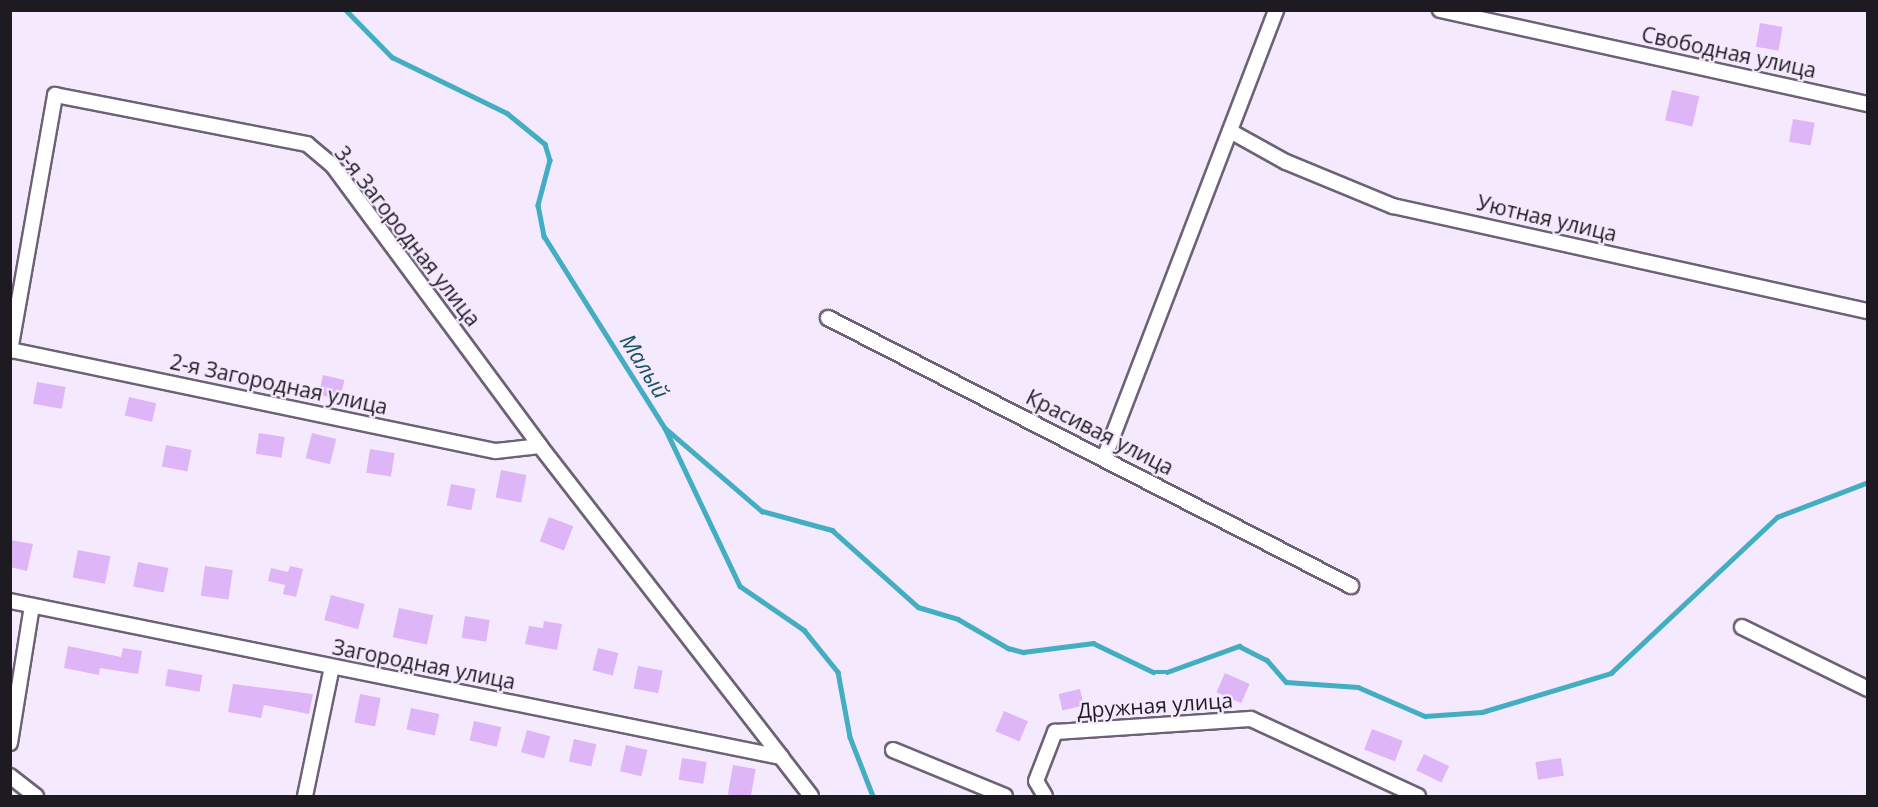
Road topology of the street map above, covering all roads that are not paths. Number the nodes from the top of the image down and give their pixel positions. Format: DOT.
graph roads {
  1 [pos="1276,10"];
  2 [pos="1440,10"];
  3 [pos="1868,104"];
  4 [pos="1230,131"];
  5 [pos="1868,311"];
  6 [pos="828,318"];
  7 [pos="11,351"];
  8 [pos="540,446"];
  9 [pos="1105,456"];
  10 [pos="1351,586"];
  11 [pos="10,602"];
  12 [pos="32,606"];
  13 [pos="1742,627"];
  14 [pos="332,667"];
  15 [pos="1868,688"];
  16 [pos="10,743"];
  17 [pos="893,750"];
  18 [pos="781,757"];
  19 [pos="10,776"];
  20 [pos="36,796"];
  21 [pos="305,796"];
  22 [pos="811,796"];
  23 [pos="1005,796"];
  24 [pos="1045,796"];
  25 [pos="1418,796"];
  1 -- 4 [label="street"];
  2 -- 3 [label="street, Свободная улица"];
  4 -- 5 [label="street, Уютная улица"];
  4 -- 9 [label="street"];
  6 -- 9 [label="street, Красивая улица"];
  7 -- 8 [label="street, 2-я Загородная улица"];
  7 -- 8 [label="street, 3-я Загородная улица"];
  8 -- 18 [label="street, 3-я Загородная улица"];
  9 -- 10 [label="street, Красивая улица"];
  11 -- 12 [label="street, Загородная улица"];
  12 -- 14 [label="street, Загородная улица"];
  12 -- 16 [label="street"];
  13 -- 15 [label="street"];
  14 -- 18 [label="street, Загородная улица"];
  14 -- 21 [label="street"];
  17 -- 23 [label="street"];
  18 -- 22 [label="street"];
  19 -- 20 [label="street"];
  24 -- 25 [label="street, Дружная улица"];
}
